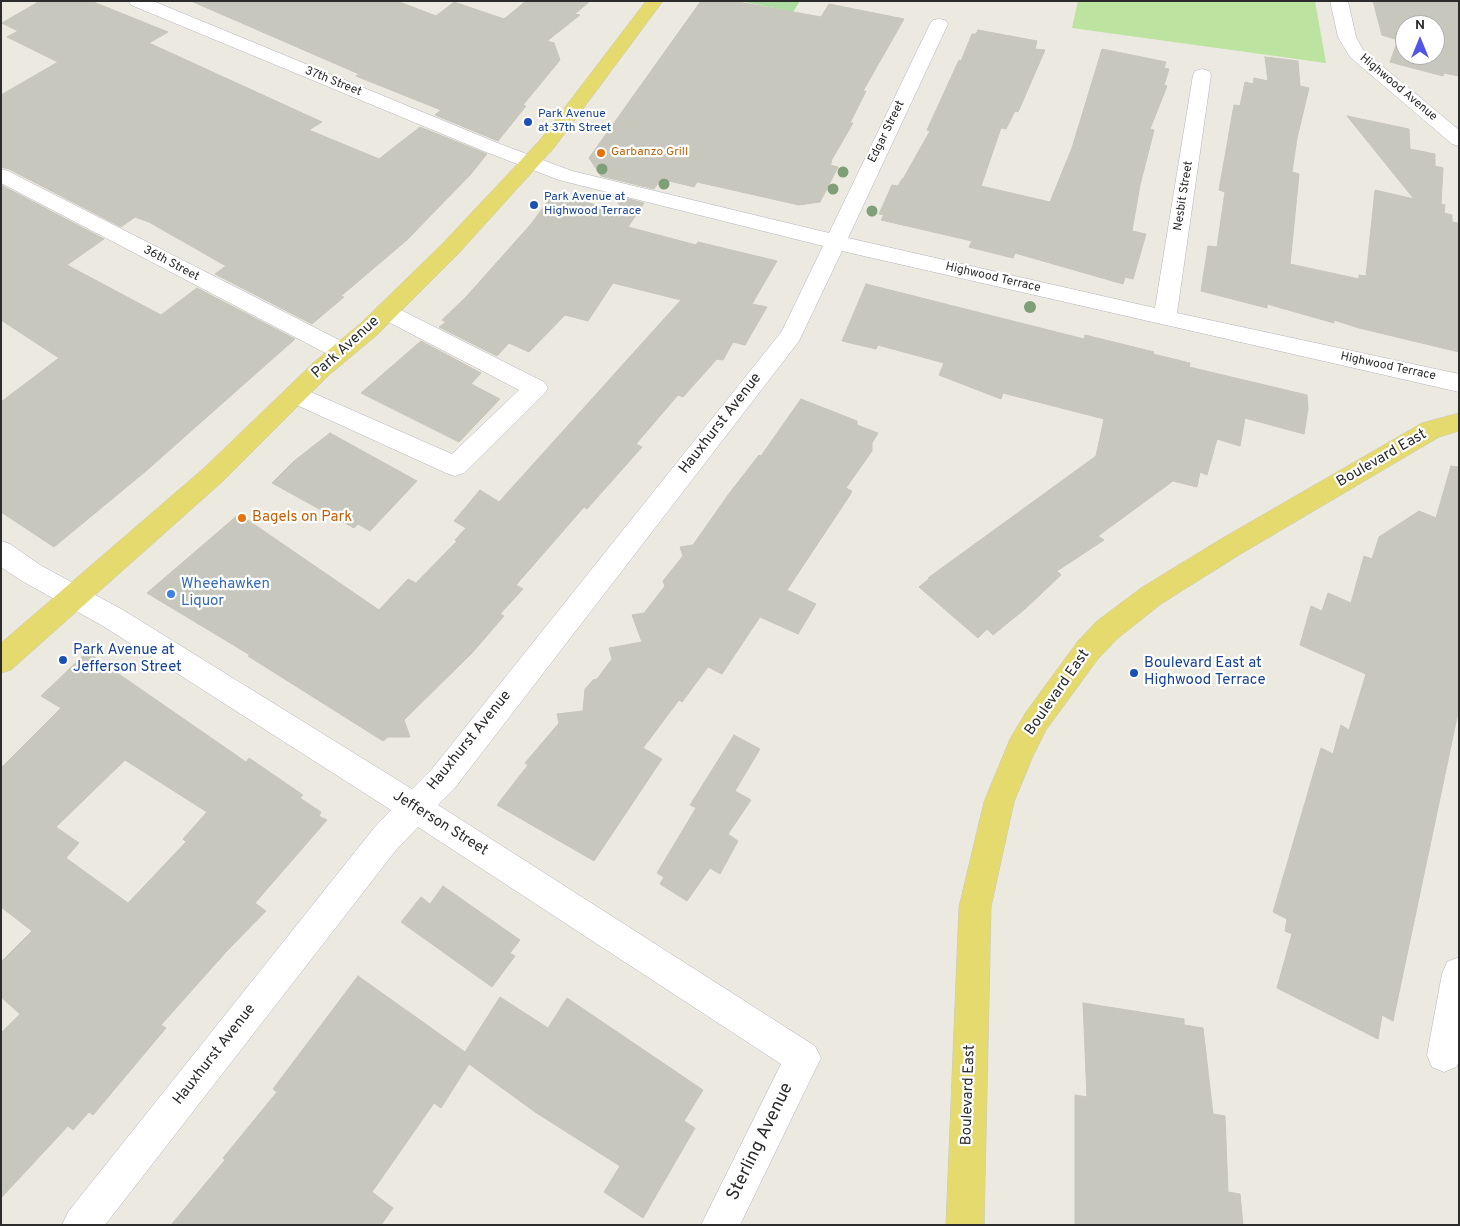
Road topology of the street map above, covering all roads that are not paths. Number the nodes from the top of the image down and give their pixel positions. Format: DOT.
graph roads {
  1 [pos="137,1"];
  2 [pos="1339,1"];
  3 [pos="651,2"];
  4 [pos="939,24"];
  5 [pos="1202,75"];
  6 [pos="1459,140"];
  7 [pos="530,164"];
  8 [pos="1,175"];
  9 [pos="835,242"];
  10 [pos="386,311"];
  11 [pos="1165,318"];
  12 [pos="341,351"];
  13 [pos="1459,383"];
  14 [pos="296,395"];
  15 [pos="1459,422"];
  16 [pos="1,552"];
  17 [pos="74,596"];
  18 [pos="1,661"];
  19 [pos="415,808"];
  20 [pos="1459,974"];
  21 [pos="1444,1055"];
  22 [pos="803,1058"];
  23 [pos="81,1225"];
  24 [pos="720,1225"];
  25 [pos="966,1225"];
  1 -- 7 [label="street, 37th Street"];
  2 -- 6 [label="street, Highwood Avenue"];
  3 -- 7 [label="main road, Park Avenue"];
  4 -- 9 [label="street, Edgar Street"];
  5 -- 11 [label="street, Nesbit Street"];
  7 -- 9 [label="street, Highwood Terrace"];
  7 -- 10 [label="main road, Park Avenue"];
  8 -- 12 [label="street, 36th Street"];
  9 -- 11 [label="street, Highwood Terrace"];
  9 -- 19 [label="street, Hauxhurst Avenue"];
  10 -- 12 [label="main road, Park Avenue"];
  10 -- 14 [label="street"];
  11 -- 13 [label="street, Highwood Terrace"];
  12 -- 14 [label="main road, Park Avenue"];
  14 -- 17 [label="main road, Park Avenue"];
  15 -- 25 [label="main road, Boulevard East"];
  16 -- 17 [label="street, Jefferson Street"];
  17 -- 18 [label="main road, Park Avenue"];
  17 -- 19 [label="street, Jefferson Street"];
  19 -- 22 [label="street, Jefferson Street"];
  19 -- 23 [label="street, Hauxhurst Avenue"];
  20 -- 21 [label="street"];
  22 -- 24 [label="street, Sterling Avenue"];
}
